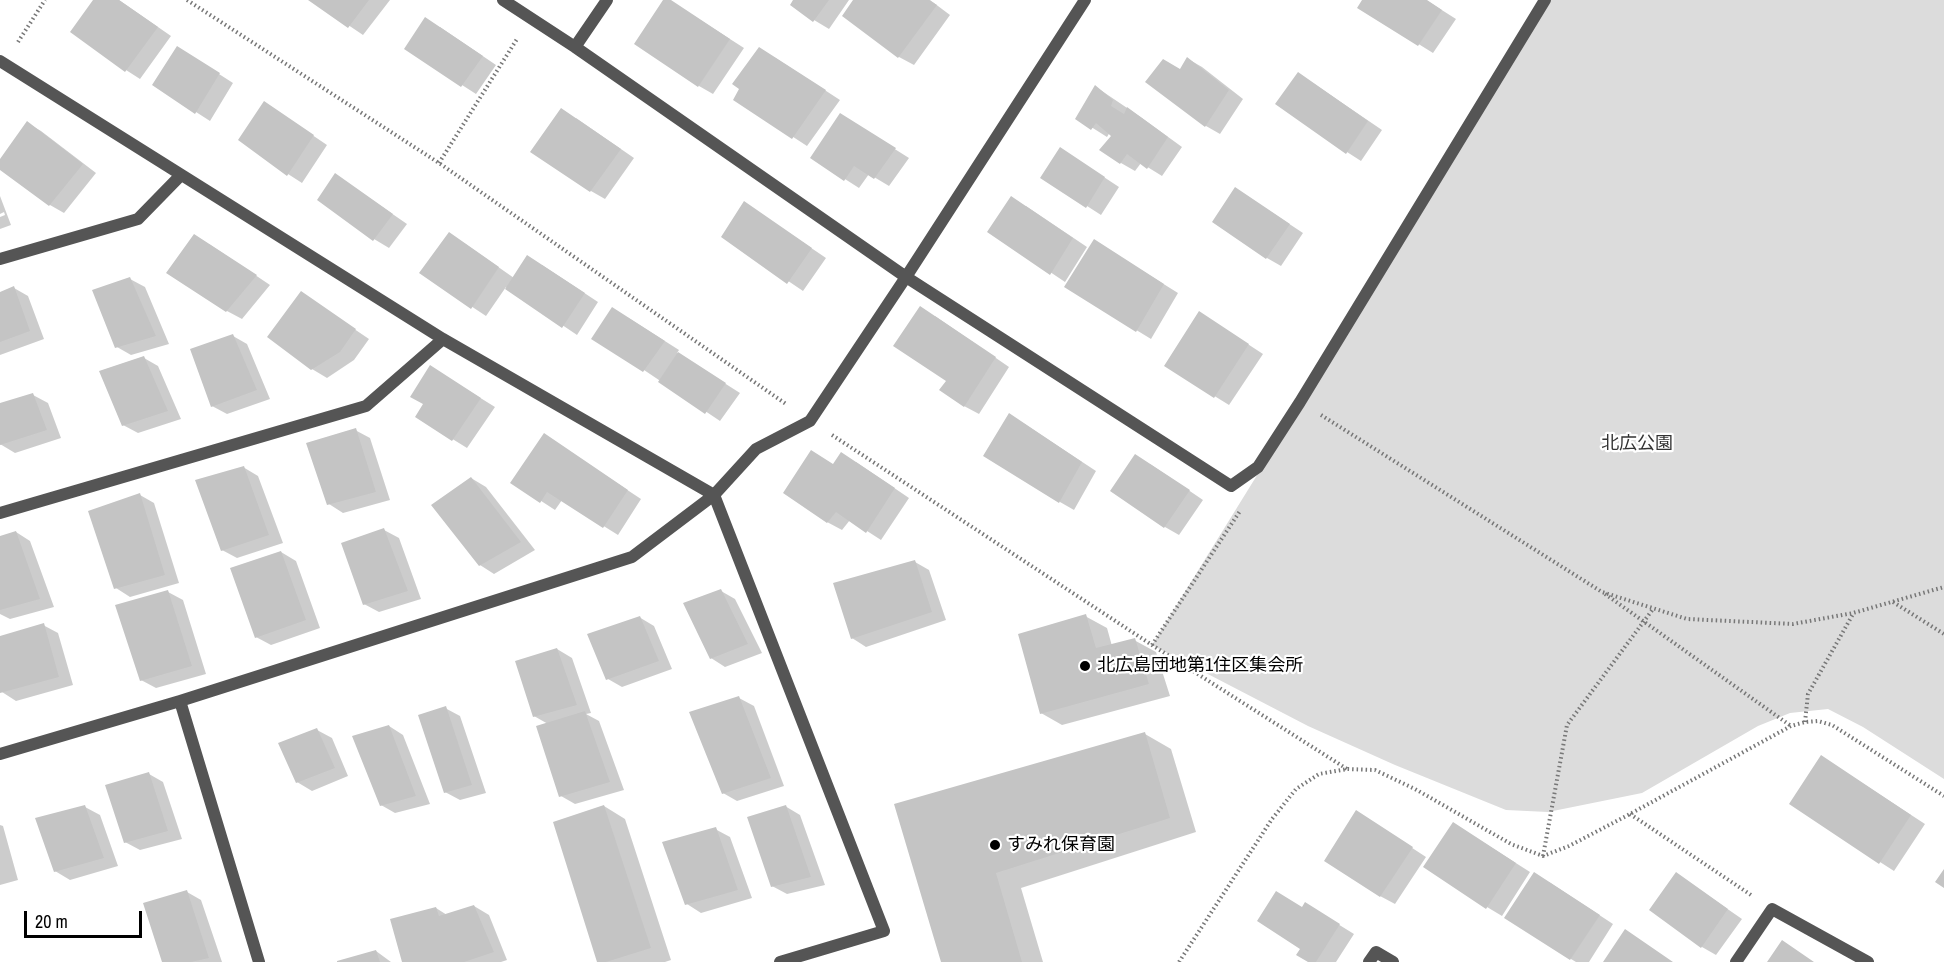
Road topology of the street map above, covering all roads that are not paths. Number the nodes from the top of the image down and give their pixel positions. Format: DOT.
graph roads {
  1 [pos="503,0"];
  2 [pos="607,0"];
  3 [pos="1084,0"];
  4 [pos="1545,0"];
  5 [pos="575,47"];
  6 [pos="2,62"];
  7 [pos="180,175"];
  8 [pos="0,259"];
  9 [pos="906,277"];
  10 [pos="443,339"];
  11 [pos="714,495"];
  12 [pos="0,513"];
  13 [pos="180,701"];
  14 [pos="0,754"];
  15 [pos="260,962"];
  16 [pos="780,962"];
  17 [pos="1369,962"];
  18 [pos="1392,962"];
  19 [pos="1737,962"];
  20 [pos="1868,962"];
  1 -- 5 [label="street"];
  2 -- 5 [label="street"];
  3 -- 9 [label="street"];
  4 -- 9 [label="street"];
  5 -- 9 [label="street"];
  6 -- 7 [label="street"];
  7 -- 8 [label="street"];
  7 -- 10 [label="street"];
  9 -- 11 [label="street"];
  10 -- 11 [label="street"];
  10 -- 12 [label="street"];
  11 -- 13 [label="street"];
  11 -- 16 [label="street"];
  13 -- 14 [label="street"];
  13 -- 15 [label="street"];
  17 -- 18 [label="street"];
  19 -- 20 [label="street"];
}
